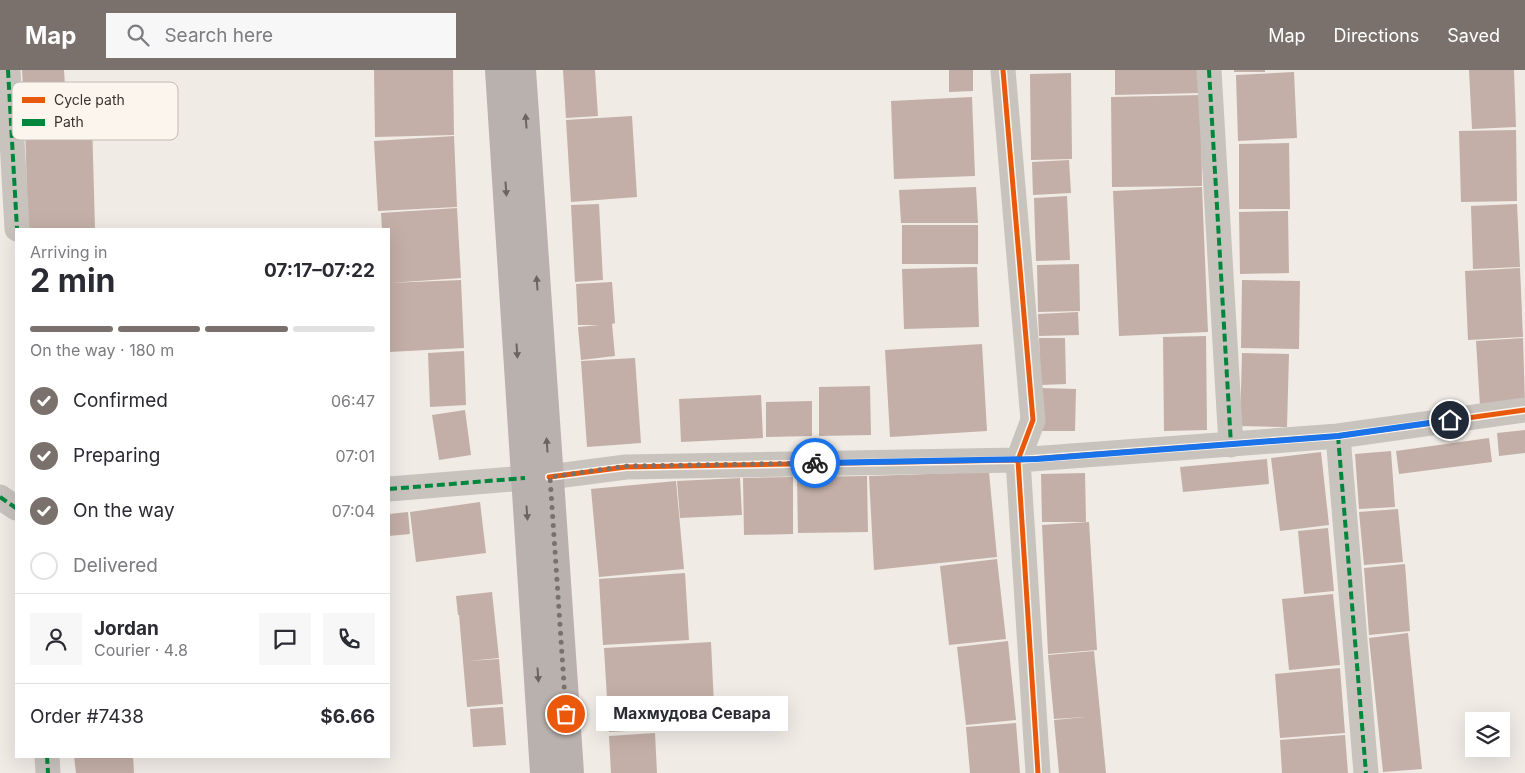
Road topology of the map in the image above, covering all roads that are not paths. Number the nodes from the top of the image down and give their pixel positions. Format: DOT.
graph roads {
  1 [pos="8,70"];
  2 [pos="499,70"];
  3 [pos="522,70"];
  4 [pos="1002,70"];
  5 [pos="1209,70"];
  6 [pos="17,228"];
  7 [pos="1525,410"];
  8 [pos="1338,436"];
  9 [pos="1231,445"];
  10 [pos="1018,460"];
  11 [pos="537,477"];
  12 [pos="390,490"];
  13 [pos="0,497"];
  14 [pos="15,507"];
  15 [pos="47,758"];
  16 [pos="48,773"];
  17 [pos="544,773"];
  18 [pos="570,773"];
  19 [pos="1038,773"];
  20 [pos="1366,773"];
  1 -- 6 [label="street"];
  2 -- 11 [label="main road, one-way"];
  11 -- 3 [label="main road, one-way"];
  4 -- 10 [label="street"];
  5 -- 9 [label="street"];
  7 -- 8 [label="street"];
  8 -- 9 [label="street"];
  8 -- 20 [label="street"];
  9 -- 10 [label="street"];
  10 -- 11 [label="street"];
  10 -- 19 [label="street"];
  11 -- 12 [label="street"];
  11 -- 17 [label="main road, one-way"];
  11 -- 18 [label="main road"];
  13 -- 14 [label="street"];
  15 -- 16 [label="street"];
}
